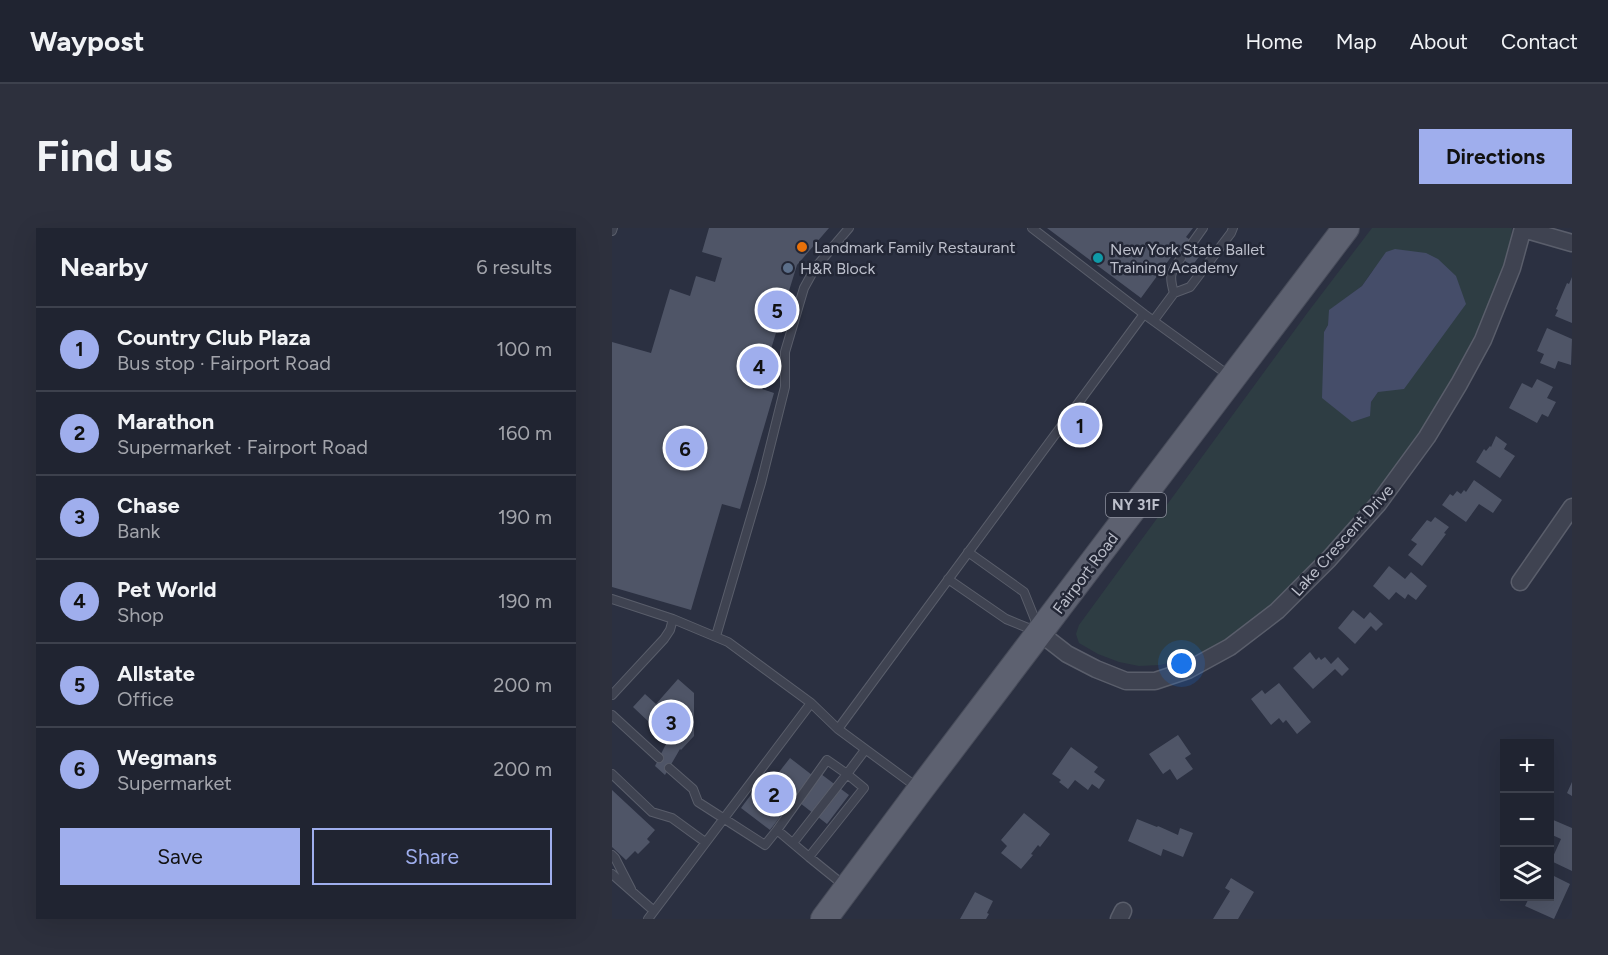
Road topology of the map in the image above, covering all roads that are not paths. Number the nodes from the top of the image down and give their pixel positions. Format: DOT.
graph roads {
  1 [pos="849,228"];
  2 [pos="1032,228"];
  3 [pos="1203,228"];
  4 [pos="1233,228"];
  5 [pos="1346,228"];
  6 [pos="1523,229"];
  7 [pos="1193,242"];
  8 [pos="1572,243"];
  9 [pos="1180,258"];
  10 [pos="1174,293"];
  11 [pos="1144,314"];
  12 [pos="1154,320"];
  13 [pos="1233,378"];
  14 [pos="1572,507"];
  15 [pos="968,552"];
  16 [pos="948,579"];
  17 [pos="1521,582"];
  18 [pos="612,599"];
  19 [pos="673,619"];
  20 [pos="1040,633"];
  21 [pos="716,636"];
  22 [pos="612,694"];
  23 [pos="811,703"];
  24 [pos="612,715"];
  25 [pos="838,729"];
  26 [pos="865,750"];
  27 [pos="659,758"];
  28 [pos="669,768"];
  29 [pos="612,774"];
  30 [pos="847,774"];
  31 [pos="920,790"];
  32 [pos="724,819"];
  33 [pos="777,830"];
  34 [pos="705,842"];
  35 [pos="793,843"];
  36 [pos="612,855"];
  37 [pos="809,857"];
  38 [pos="612,874"];
  39 [pos="847,889"];
  40 [pos="633,892"];
  41 [pos="654,911"];
  42 [pos="648,919"];
  43 [pos="824,919"];
  1 -- 21 [label="lane"];
  2 -- 11 [label="lane"];
  3 -- 7 [label="lane"];
  4 -- 10 [label="lane"];
  5 -- 13 [label="main road, Fairport Road / NY 31F"];
  6 -- 8 [label="street"];
  6 -- 20 [label="street, Lake Crescent Drive"];
  9 -- 10 [label="lane"];
  10 -- 12 [label="lane"];
  11 -- 12 [label="lane"];
  11 -- 15 [label="lane"];
  12 -- 13 [label="lane"];
  13 -- 20 [label="main road, Fairport Road / NY 31F"];
  14 -- 17 [label="street"];
  15 -- 16 [label="lane"];
  15 -- 20 [label="lane"];
  16 -- 20 [label="lane"];
  16 -- 25 [label="lane"];
  18 -- 19 [label="lane"];
  19 -- 21 [label="lane"];
  19 -- 22 [label="lane"];
  20 -- 31 [label="main road, Fairport Road / NY 31F"];
  21 -- 23 [label="lane"];
  23 -- 25 [label="lane"];
  23 -- 32 [label="lane"];
  24 -- 27 [label="lane"];
  25 -- 26 [label="lane"];
  26 -- 30 [label="lane"];
  26 -- 31 [label="lane"];
  28 -- 32 [label="lane"];
  29 -- 34 [label="lane"];
  30 -- 33 [label="lane"];
  30 -- 35 [label="lane"];
  30 -- 37 [label="lane"];
  31 -- 39 [label="main road, Fairport Road / NY 31F"];
  32 -- 33 [label="lane"];
  32 -- 34 [label="lane"];
  33 -- 35 [label="lane"];
  34 -- 41 [label="lane"];
  35 -- 37 [label="lane"];
  36 -- 40 [label="lane"];
  37 -- 39 [label="lane"];
  38 -- 40 [label="lane"];
  39 -- 43 [label="main road, Fairport Road / NY 31F"];
  40 -- 41 [label="lane"];
  41 -- 42 [label="lane"];
}
